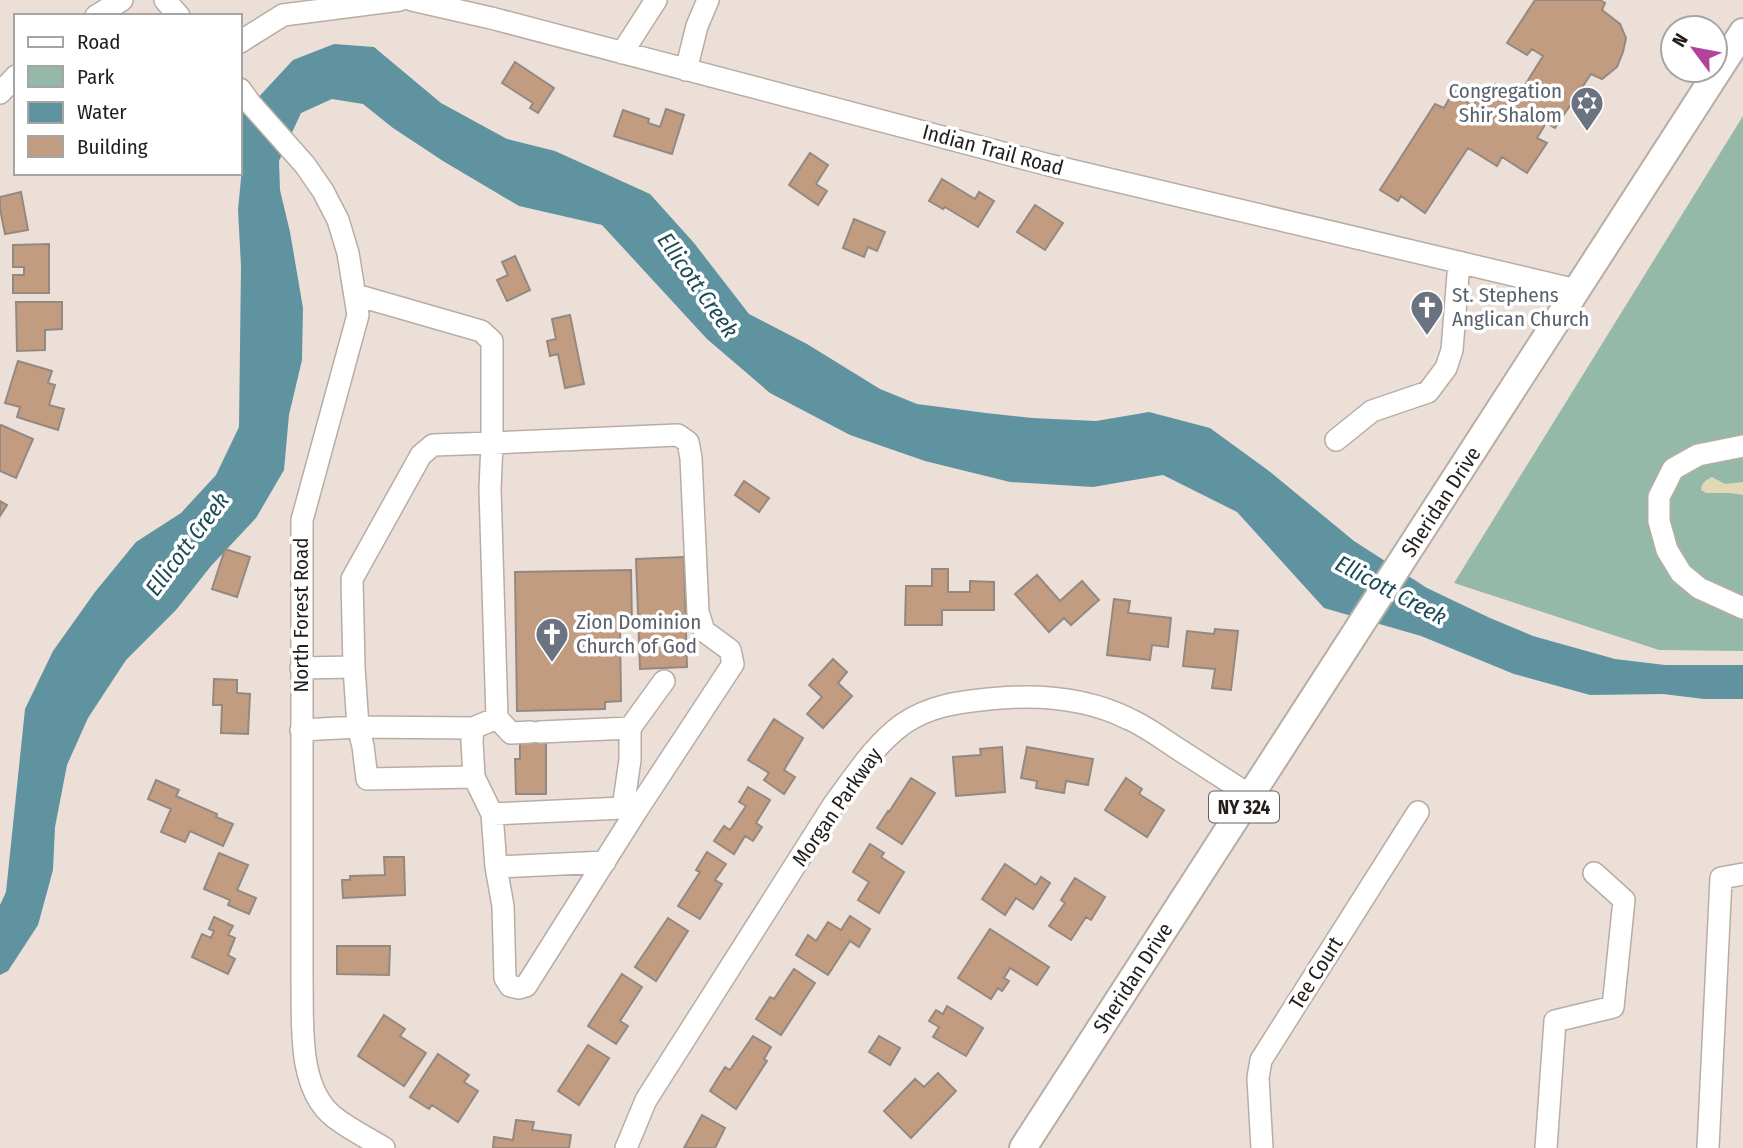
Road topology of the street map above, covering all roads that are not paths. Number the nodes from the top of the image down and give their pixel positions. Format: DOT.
graph roads {
  1 [pos="122,0"];
  2 [pos="165,0"];
  3 [pos="400,0"];
  4 [pos="412,0"];
  5 [pos="656,0"];
  6 [pos="708,0"];
  7 [pos="308,6"];
  8 [pos="99,14"];
  9 [pos="177,14"];
  10 [pos="1743,32"];
  11 [pos="242,41"];
  12 [pos="622,53"];
  13 [pos="686,70"];
  14 [pos="14,78"];
  15 [pos="0,93"];
  16 [pos="245,96"];
  17 [pos="1459,262"];
  18 [pos="1576,290"];
  19 [pos="356,295"];
  20 [pos="1336,440"];
  21 [pos="492,443"];
  22 [pos="1743,446"];
  23 [pos="1743,608"];
  24 [pos="354,667"];
  25 [pos="301,668"];
  26 [pos="664,681"];
  27 [pos="497,718"];
  28 [pos="358,727"];
  29 [pos="473,728"];
  30 [pos="630,728"];
  31 [pos="301,730"];
  32 [pos="474,776"];
  33 [pos="1251,796"];
  34 [pos="630,809"];
  35 [pos="1418,812"];
  36 [pos="492,814"];
  37 [pos="605,862"];
  38 [pos="496,867"];
  39 [pos="1594,873"];
  40 [pos="1743,874"];
  41 [pos="384,1148"];
  42 [pos="626,1148"];
  43 [pos="1023,1148"];
  44 [pos="1262,1148"];
  45 [pos="1546,1148"];
  46 [pos="1707,1148"];
  1 -- 8 [label="street"];
  2 -- 9 [label="street"];
  3 -- 7 [label="street"];
  4 -- 12 [label="street, Indian Trail Road"];
  5 -- 12 [label="street"];
  6 -- 13 [label="street"];
  7 -- 11 [label="street"];
  10 -- 18 [label="main road, Sheridan Drive / NY 324"];
  12 -- 13 [label="street, Indian Trail Road"];
  13 -- 17 [label="street, Indian Trail Road"];
  14 -- 15 [label="street"];
  16 -- 19 [label="street, North Forest Road"];
  17 -- 18 [label="street, Indian Trail Road"];
  17 -- 20 [label="street"];
  18 -- 33 [label="main road, Sheridan Drive / NY 324"];
  19 -- 21 [label="street"];
  19 -- 25 [label="street, North Forest Road"];
  21 -- 24 [label="street"];
  21 -- 27 [label="street"];
  21 -- 34 [label="street"];
  22 -- 23 [label="street"];
  24 -- 25 [label="street"];
  24 -- 28 [label="street"];
  25 -- 31 [label="street, North Forest Road"];
  26 -- 30 [label="street"];
  27 -- 29 [label="street"];
  27 -- 30 [label="street"];
  28 -- 29 [label="street"];
  28 -- 31 [label="street"];
  28 -- 32 [label="street"];
  29 -- 32 [label="street"];
  30 -- 34 [label="street"];
  31 -- 41 [label="street, North Forest Road"];
  32 -- 36 [label="street"];
  33 -- 42 [label="street, Morgan Parkway"];
  33 -- 43 [label="main road, Sheridan Drive / NY 324"];
  34 -- 36 [label="street"];
  34 -- 37 [label="street"];
  35 -- 44 [label="street, Tee Court"];
  36 -- 38 [label="street"];
  37 -- 38 [label="street"];
  37 -- 38 [label="street"];
  39 -- 45 [label="street"];
  40 -- 46 [label="street"];
}
